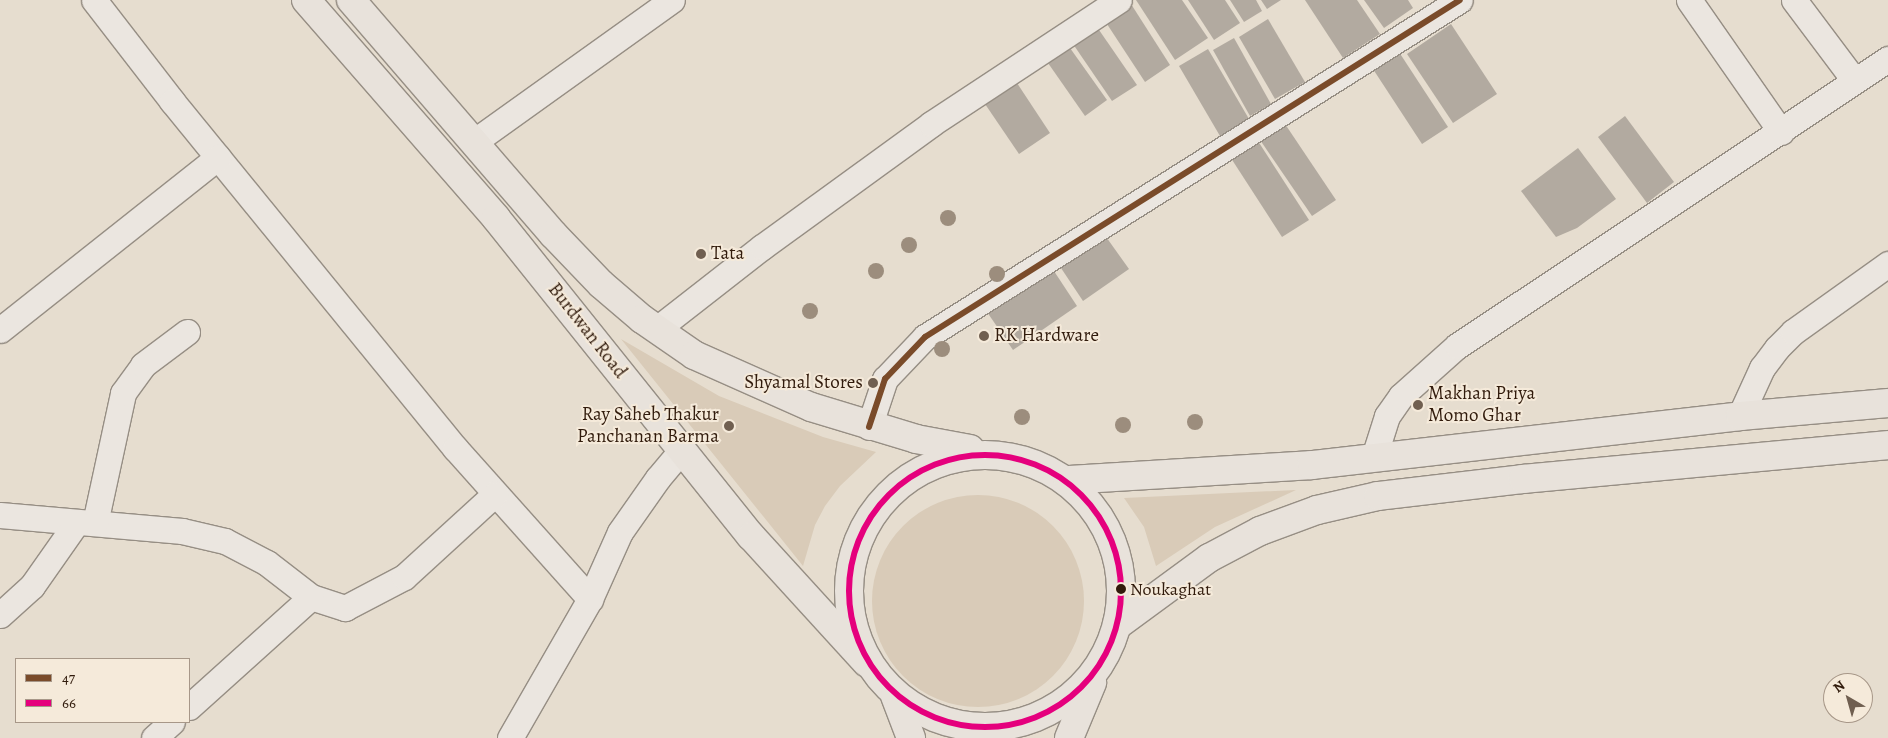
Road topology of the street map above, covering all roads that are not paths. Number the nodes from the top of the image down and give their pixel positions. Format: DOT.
graph roads {
  1 [pos="94,0"];
  2 [pos="306,0"];
  3 [pos="351,0"];
  4 [pos="672,0"];
  5 [pos="1119,0"];
  6 [pos="1460,0"];
  7 [pos="1689,0"];
  8 [pos="1794,0"];
  9 [pos="1888,58"];
  10 [pos="1854,80"];
  11 [pos="1781,132"];
  12 [pos="475,141"];
  13 [pos="218,157"];
  14 [pos="542,222"];
  15 [pos="516,243"];
  16 [pos="1888,264"];
  17 [pos="657,329"];
  18 [pos="0,330"];
  19 [pos="187,332"];
  20 [pos="1888,403"];
  21 [pos="1740,416"];
  22 [pos="869,427"];
  23 [pos="1888,445"];
  24 [pos="681,451"];
  25 [pos="989,453"];
  26 [pos="1374,457"];
  27 [pos="1067,480"];
  28 [pos="495,494"];
  29 [pos="0,515"];
  30 [pos="86,523"];
  31 [pos="311,597"];
  32 [pos="590,600"];
  33 [pos="0,615"];
  34 [pos="1119,624"];
  35 [pos="866,662"];
  36 [pos="1098,668"];
  37 [pos="895,696"];
  38 [pos="190,706"];
  39 [pos="171,723"];
  40 [pos="154,738"];
  41 [pos="510,738"];
  42 [pos="911,738"];
  43 [pos="1069,738"];
  1 -- 13 [label="street"];
  2 -- 15 [label="main road, Burdwan Road"];
  3 -- 12 [label="main road, Burdwan Road"];
  4 -- 12 [label="street"];
  5 -- 17 [label="street"];
  6 -- 22 [label="street"];
  7 -- 11 [label="street"];
  8 -- 10 [label="street"];
  9 -- 10 [label="street"];
  10 -- 11 [label="street"];
  11 -- 26 [label="street"];
  12 -- 14 [label="main road, Burdwan Road"];
  13 -- 18 [label="street"];
  13 -- 28 [label="street"];
  14 -- 15 [label="main road"];
  14 -- 17 [label="main road, Burdwan Road"];
  15 -- 24 [label="main road, Burdwan Road"];
  16 -- 21 [label="street"];
  17 -- 22 [label="main road, Burdwan Road"];
  19 -- 30 [label="street"];
  20 -- 21 [label="main road"];
  21 -- 26 [label="main road"];
  22 -- 25 [label="main road, Burdwan Road"];
  23 -- 34 [label="main road"];
  24 -- 32 [label="street"];
  24 -- 35 [label="main road, Burdwan Road"];
  25 -- 27 [label="main road, Burdwan Road"];
  25 -- 35 [label="main road"];
  26 -- 27 [label="main road"];
  27 -- 34 [label="main road"];
  28 -- 31 [label="street"];
  28 -- 32 [label="street"];
  29 -- 30 [label="street"];
  30 -- 31 [label="street"];
  30 -- 33 [label="street"];
  31 -- 38 [label="street"];
  32 -- 41 [label="street"];
  34 -- 36 [label="main road"];
  35 -- 37 [label="main road, Burdwan Road"];
  36 -- 37 [label="main road"];
  36 -- 43 [label="main road"];
  37 -- 42 [label="main road"];
  39 -- 40 [label="street"];
}
